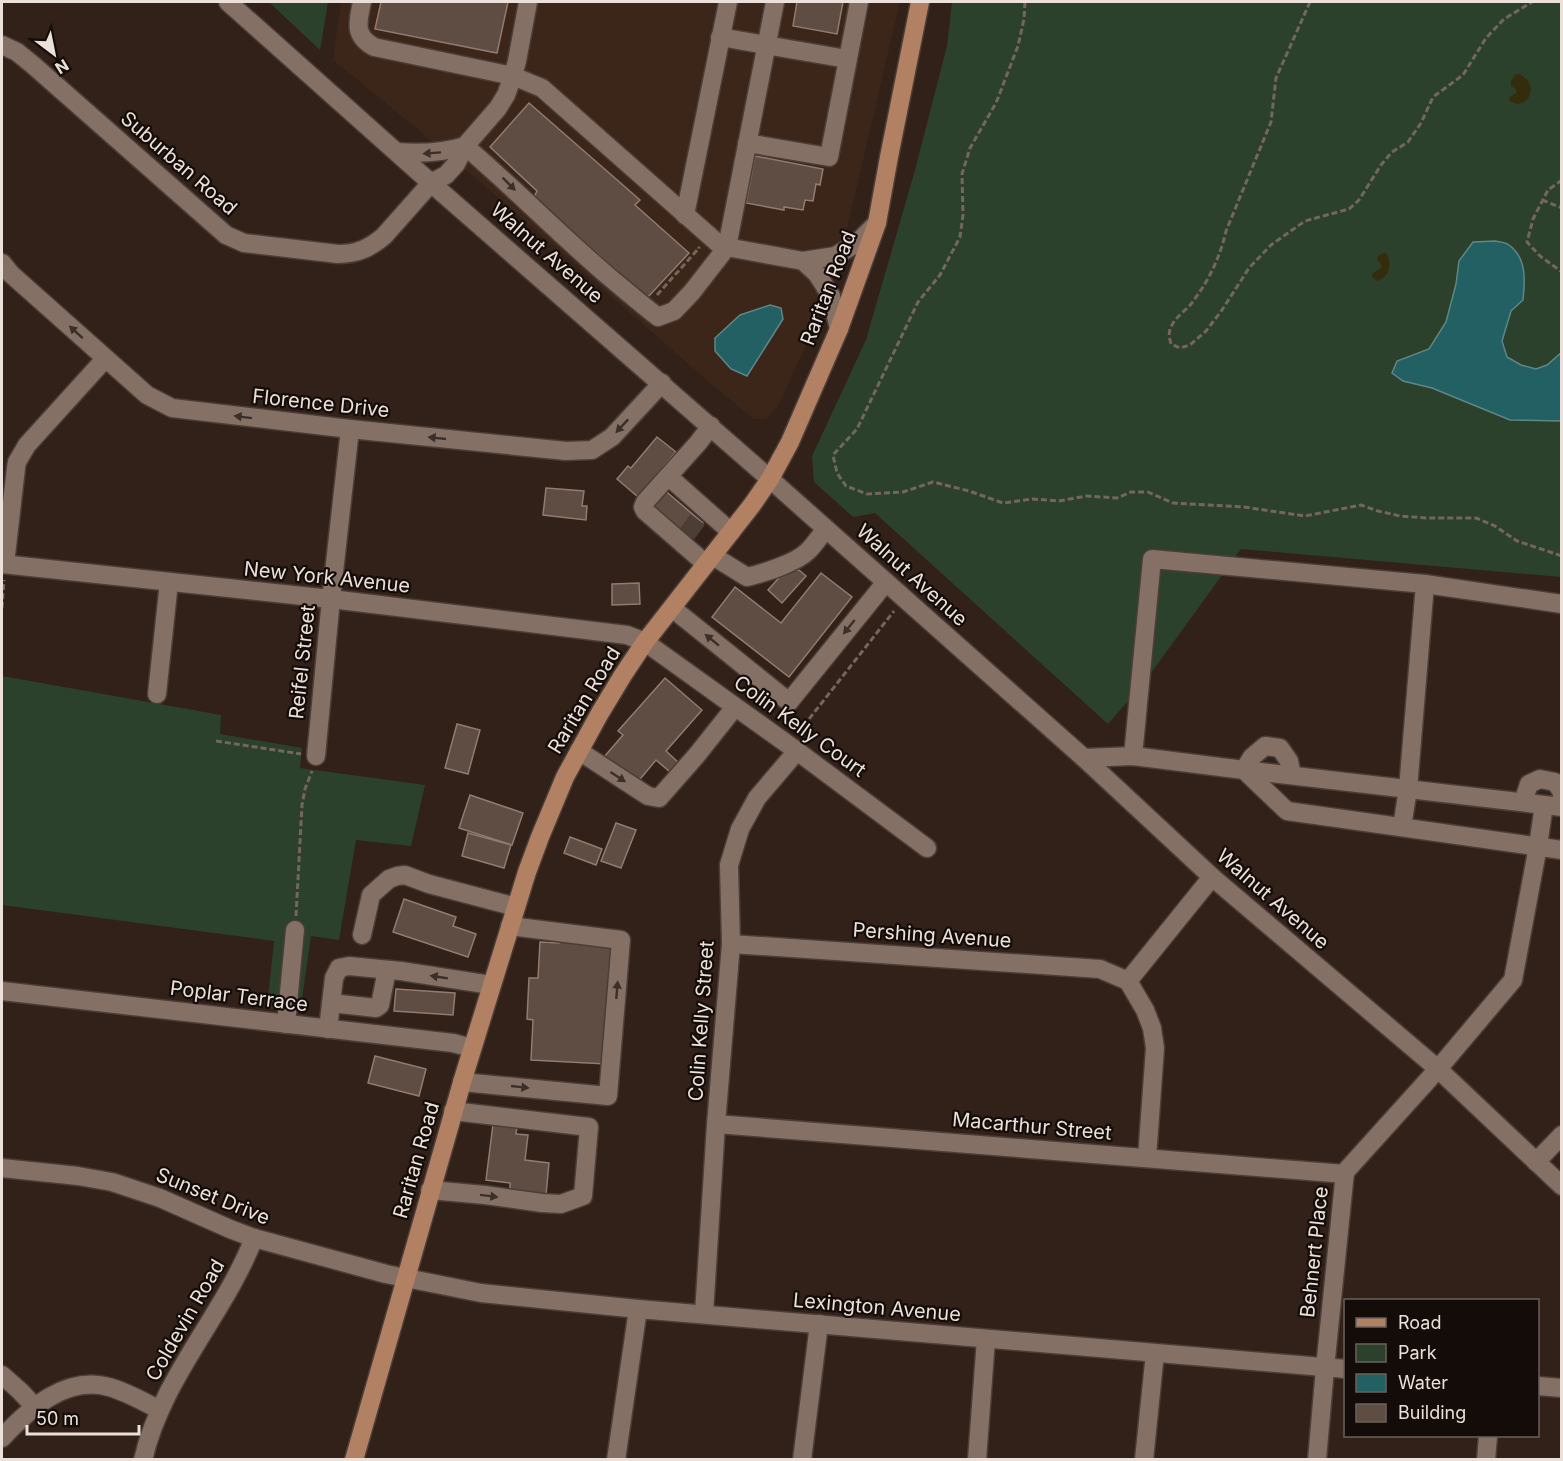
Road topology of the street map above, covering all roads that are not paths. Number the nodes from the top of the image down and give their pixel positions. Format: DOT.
graph roads {
  1 [pos="228,2"];
  2 [pos="362,2"];
  3 [pos="528,2"];
  4 [pos="728,2"];
  5 [pos="775,2"];
  6 [pos="860,2"];
  7 [pos="920,2"];
  8 [pos="720,37"];
  9 [pos="2,45"];
  10 [pos="766,45"];
  11 [pos="847,59"];
  12 [pos="513,76"];
  13 [pos="747,143"];
  14 [pos="465,146"];
  15 [pos="398,152"];
  16 [pos="432,183"];
  17 [pos="685,215"];
  18 [pos="878,224"];
  19 [pos="727,247"];
  20 [pos="803,261"];
  21 [pos="2,263"];
  22 [pos="839,329"];
  23 [pos="105,359"];
  24 [pos="662,383"];
  25 [pos="711,426"];
  26 [pos="351,429"];
  27 [pos="9,461"];
  28 [pos="669,477"];
  29 [pos="770,479"];
  30 [pos="826,528"];
  31 [pos="731,532"];
  32 [pos="709,560"];
  33 [pos="3,564"];
  34 [pos="169,582"];
  35 [pos="886,582"];
  36 [pos="1425,584"];
  37 [pos="331,599"];
  38 [pos="1562,604"];
  39 [pos="672,608"];
  40 [pos="645,642"];
  41 [pos="157,694"];
  42 [pos="735,707"];
  43 [pos="793,748"];
  44 [pos="579,751"];
  45 [pos="316,756"];
  46 [pos="1133,756"];
  47 [pos="1084,758"];
  48 [pos="1244,770"];
  49 [pos="1292,775"];
  50 [pos="1408,789"];
  51 [pos="1562,795"];
  52 [pos="1523,802"];
  53 [pos="1553,806"];
  54 [pos="1402,827"];
  55 [pos="1538,846"];
  56 [pos="927,848"];
  57 [pos="1562,850"];
  58 [pos="1212,878"];
  59 [pos="516,907"];
  60 [pos="510,926"];
  61 [pos="295,930"];
  62 [pos="362,935"];
  63 [pos="730,944"];
  64 [pos="387,970"];
  65 [pos="1128,981"];
  66 [pos="491,986"];
  67 [pos="2,991"];
  68 [pos="331,1003"];
  69 [pos="286,1024"];
  70 [pos="328,1029"];
  71 [pos="472,1048"];
  72 [pos="1438,1069"];
  73 [pos="462,1082"];
  74 [pos="453,1111"];
  75 [pos="716,1124"];
  76 [pos="1562,1135"];
  77 [pos="1147,1158"];
  78 [pos="1536,1162"];
  79 [pos="2,1168"];
  80 [pos="1345,1174"];
  81 [pos="1562,1186"];
  82 [pos="430,1190"];
  83 [pos="254,1238"];
  84 [pos="405,1278"];
  85 [pos="638,1309"];
  86 [pos="704,1314"];
  87 [pos="819,1324"];
  88 [pos="986,1339"];
  89 [pos="1155,1353"];
  90 [pos="1325,1368"];
  91 [pos="1344,1370"];
  92 [pos="2,1375"];
  93 [pos="1539,1386"];
  94 [pos="1562,1388"];
  95 [pos="35,1407"];
  96 [pos="160,1410"];
  97 [pos="1488,1437"];
  98 [pos="2,1438"];
  99 [pos="143,1460"];
  100 [pos="354,1460"];
  101 [pos="616,1460"];
  102 [pos="802,1460"];
  103 [pos="977,1460"];
  104 [pos="1144,1460"];
  105 [pos="1317,1460"];
  106 [pos="1486,1460"];
  1 -- 15 [label="street, Walnut Avenue"];
  2 -- 12 [label="street"];
  3 -- 12 [label="street, Suburban Road"];
  4 -- 8 [label="street"];
  5 -- 10 [label="street"];
  6 -- 11 [label="street"];
  7 -- 18 [label="main road, Raritan Road"];
  8 -- 10 [label="street"];
  8 -- 17 [label="street"];
  9 -- 16 [label="street, Suburban Road"];
  10 -- 11 [label="street"];
  10 -- 13 [label="street"];
  11 -- 13 [label="street"];
  12 -- 14 [label="street, Suburban Road"];
  12 -- 17 [label="street"];
  13 -- 19 [label="street"];
  14 -- 15 [label="street, one-way"];
  14 -- 16 [label="street, Suburban Road"];
  14 -- 19 [label="street, one-way"];
  15 -- 16 [label="street, Walnut Avenue"];
  16 -- 24 [label="street, Walnut Avenue"];
  17 -- 19 [label="street"];
  18 -- 20 [label="street"];
  18 -- 22 [label="main road, Raritan Road"];
  19 -- 20 [label="street"];
  20 -- 22 [label="street"];
  23 -- 21 [label="street, Florence Drive, one-way"];
  22 -- 29 [label="main road, Raritan Road"];
  26 -- 23 [label="street, Florence Drive, one-way"];
  23 -- 27 [label="street"];
  24 -- 25 [label="street, Walnut Avenue"];
  24 -- 26 [label="street, Florence Drive, one-way"];
  25 -- 28 [label="street"];
  25 -- 29 [label="street, Walnut Avenue"];
  26 -- 37 [label="street, Reifel Street"];
  27 -- 33 [label="street"];
  28 -- 31 [label="street"];
  28 -- 32 [label="street"];
  29 -- 30 [label="street, Walnut Avenue"];
  29 -- 31 [label="main road, Raritan Road"];
  30 -- 32 [label="street"];
  30 -- 35 [label="street, Walnut Avenue"];
  31 -- 32 [label="main road, Raritan Road"];
  32 -- 39 [label="main road, Raritan Road"];
  33 -- 34 [label="street, New York Avenue"];
  34 -- 37 [label="street, New York Avenue"];
  34 -- 41 [label="street"];
  35 -- 39 [label="street, one-way"];
  35 -- 47 [label="street, Walnut Avenue"];
  36 -- 38 [label="street"];
  36 -- 46 [label="street"];
  36 -- 50 [label="street"];
  37 -- 40 [label="street, New York Avenue"];
  37 -- 45 [label="street, Reifel Street"];
  39 -- 40 [label="main road, Raritan Road"];
  40 -- 42 [label="street, Colin Kelly Court"];
  40 -- 44 [label="main road, Raritan Road"];
  42 -- 43 [label="street, Colin Kelly Court"];
  44 -- 42 [label="street, one-way"];
  43 -- 56 [label="street, Colin Kelly Court"];
  43 -- 63 [label="street, Colin Kelly Street"];
  44 -- 59 [label="main road, Raritan Road"];
  46 -- 47 [label="street"];
  46 -- 48 [label="street"];
  47 -- 58 [label="street, Walnut Avenue"];
  48 -- 49 [label="street"];
  48 -- 49 [label="street"];
  48 -- 54 [label="street"];
  49 -- 50 [label="street"];
  50 -- 52 [label="street"];
  50 -- 54 [label="street"];
  51 -- 52 [label="street"];
  52 -- 53 [label="street"];
  53 -- 55 [label="street, Behnert Place"];
  54 -- 55 [label="street"];
  55 -- 57 [label="street"];
  55 -- 72 [label="street, Behnert Place"];
  58 -- 65 [label="street"];
  58 -- 72 [label="street, Walnut Avenue"];
  59 -- 60 [label="main road, Raritan Road"];
  59 -- 62 [label="street"];
  60 -- 66 [label="main road, Raritan Road"];
  73 -- 60 [label="street, one-way"];
  61 -- 69 [label="street"];
  63 -- 65 [label="street, Pershing Avenue"];
  63 -- 75 [label="street, Colin Kelly Street"];
  66 -- 64 [label="street, one-way"];
  64 -- 68 [label="street"];
  64 -- 68 [label="street"];
  65 -- 77 [label="street"];
  66 -- 71 [label="main road, Raritan Road"];
  67 -- 69 [label="street, Poplar Terrace"];
  68 -- 70 [label="street"];
  69 -- 70 [label="street, Poplar Terrace"];
  70 -- 71 [label="street, Poplar Terrace"];
  71 -- 73 [label="main road, Raritan Road"];
  72 -- 78 [label="street, Walnut Avenue"];
  72 -- 80 [label="street, Behnert Place"];
  73 -- 74 [label="main road, Raritan Road"];
  74 -- 82 [label="main road, Raritan Road"];
  82 -- 74 [label="street, one-way"];
  75 -- 77 [label="street, Macarthur Street"];
  75 -- 86 [label="street, Colin Kelly Street"];
  76 -- 78 [label="street"];
  77 -- 80 [label="street, Macarthur Street"];
  78 -- 81 [label="street, Walnut Avenue"];
  79 -- 83 [label="street, Sunset Drive"];
  80 -- 90 [label="street, Behnert Place"];
  82 -- 84 [label="main road, Raritan Road"];
  83 -- 84 [label="street, Sunset Drive"];
  83 -- 96 [label="street, Coldevin Road"];
  84 -- 85 [label="street, Lexington Avenue"];
  84 -- 100 [label="main road, Raritan Road"];
  85 -- 86 [label="street, Lexington Avenue"];
  85 -- 101 [label="street"];
  86 -- 87 [label="street, Lexington Avenue"];
  87 -- 88 [label="street, Lexington Avenue"];
  87 -- 102 [label="street"];
  88 -- 89 [label="street, Lexington Avenue"];
  88 -- 103 [label="street"];
  89 -- 90 [label="street, Lexington Avenue"];
  89 -- 104 [label="street"];
  90 -- 91 [label="street, Lexington Avenue"];
  90 -- 105 [label="street, Behnert Place"];
  92 -- 95 [label="street"];
  93 -- 94 [label="street"];
  95 -- 96 [label="street"];
  95 -- 98 [label="street"];
  96 -- 99 [label="street, Coldevin Road"];
  97 -- 106 [label="street"];
}
